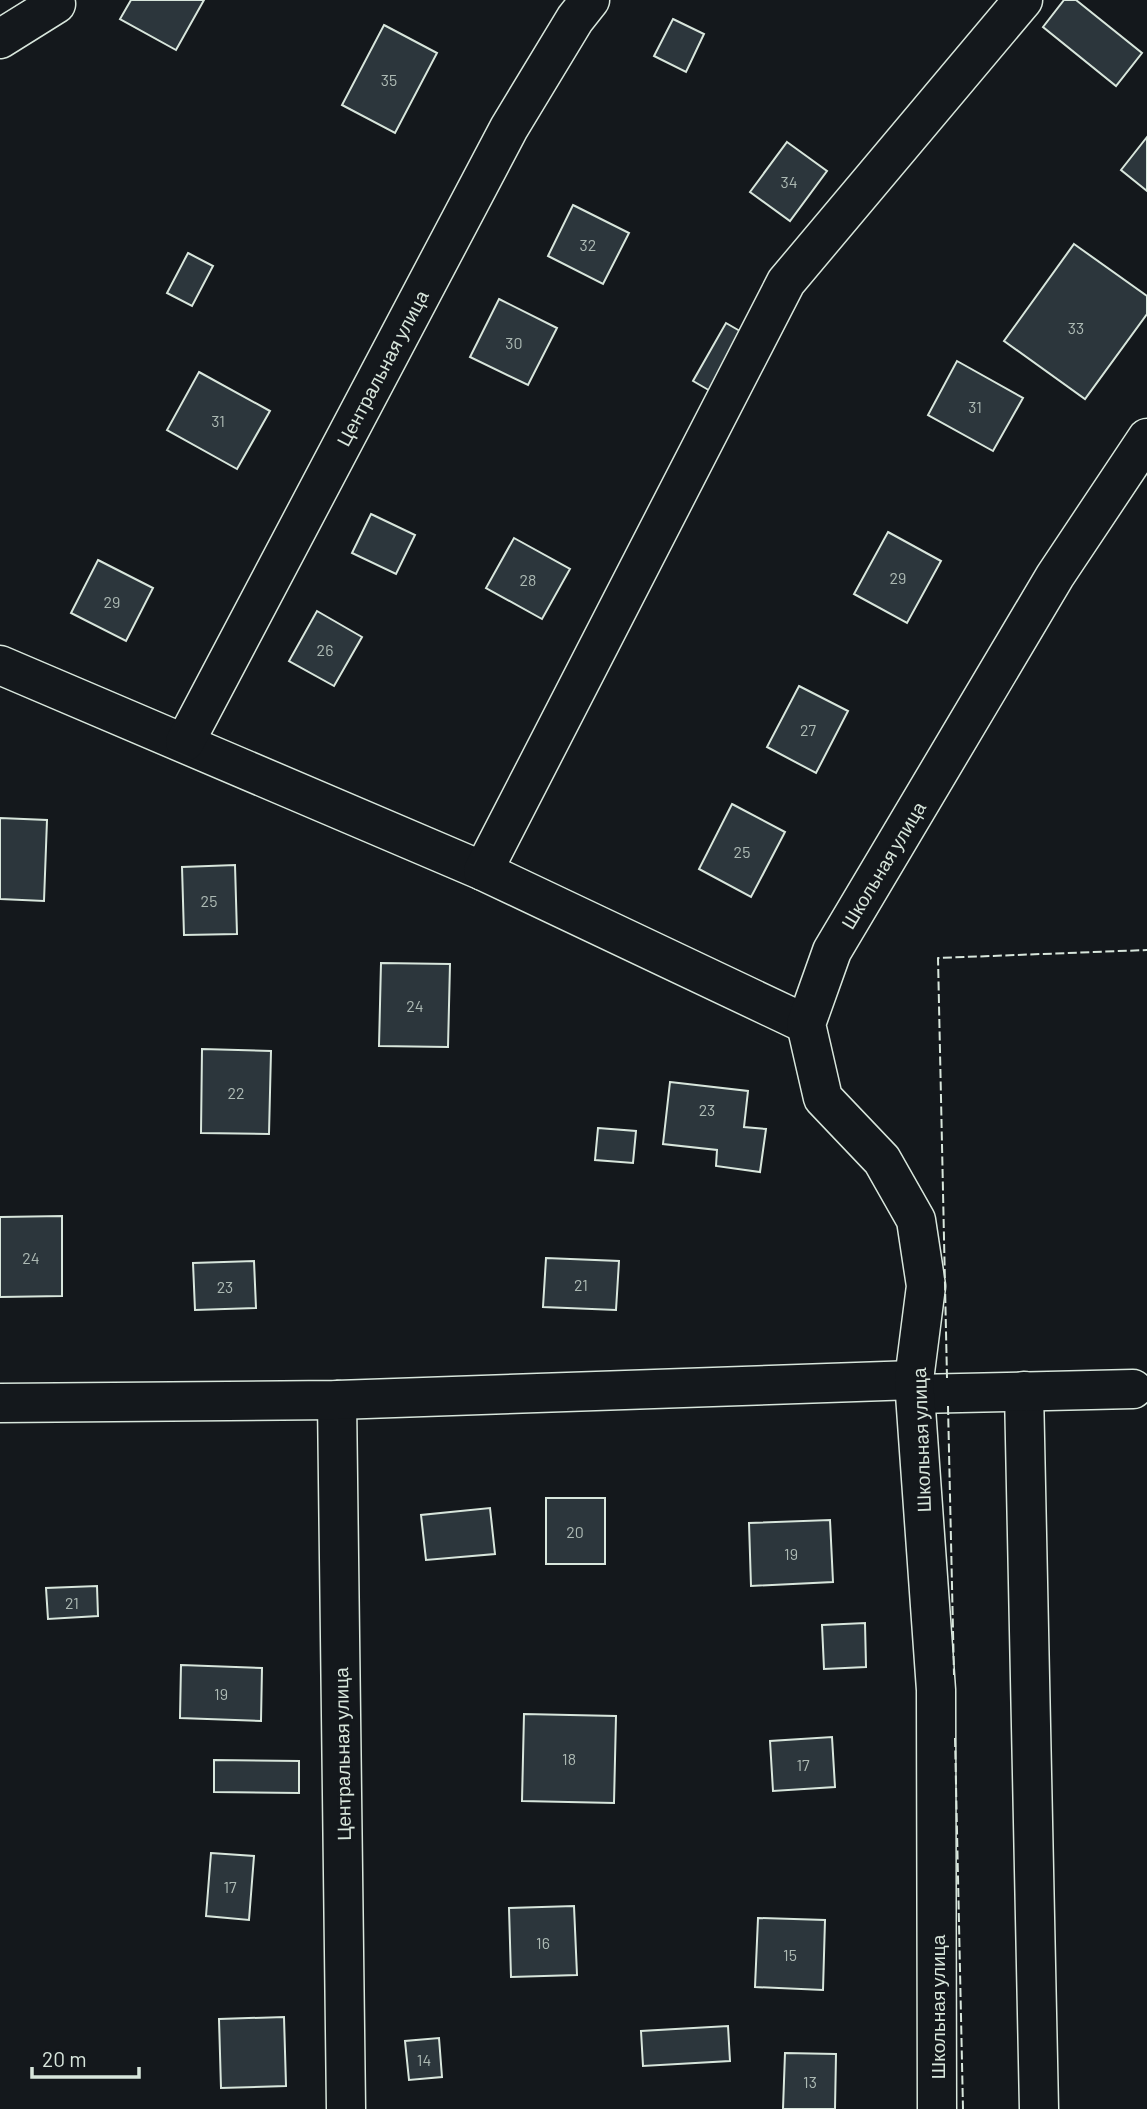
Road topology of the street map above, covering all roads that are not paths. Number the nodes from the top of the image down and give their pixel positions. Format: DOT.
graph roads {
  1 [pos="590,0"];
  2 [pos="1023,0"];
  3 [pos="56,4"];
  4 [pos="0,38"];
  5 [pos="1147,439"];
  6 [pos="0,665"];
  7 [pos="185,742"];
  8 [pos="483,871"];
  9 [pos="806,1024"];
  10 [pos="915,1387"];
  11 [pos="1133,1389"];
  12 [pos="1024,1391"];
  13 [pos="337,1400"];
  14 [pos="0,1403"];
  15 [pos="346,2109"];
  16 [pos="937,2109"];
  17 [pos="1039,2109"];
  1 -- 7 [label="street, Центральная улица"];
  2 -- 8 [label="street"];
  3 -- 4 [label="street"];
  5 -- 9 [label="street, Школьная улица"];
  6 -- 7 [label="street"];
  7 -- 8 [label="street"];
  8 -- 9 [label="street"];
  9 -- 10 [label="street, Школьная улица"];
  10 -- 12 [label="street"];
  10 -- 13 [label="street"];
  10 -- 16 [label="street, Школьная улица"];
  11 -- 12 [label="street"];
  12 -- 17 [label="street"];
  13 -- 14 [label="street"];
  13 -- 15 [label="street, Центральная улица"];
}
